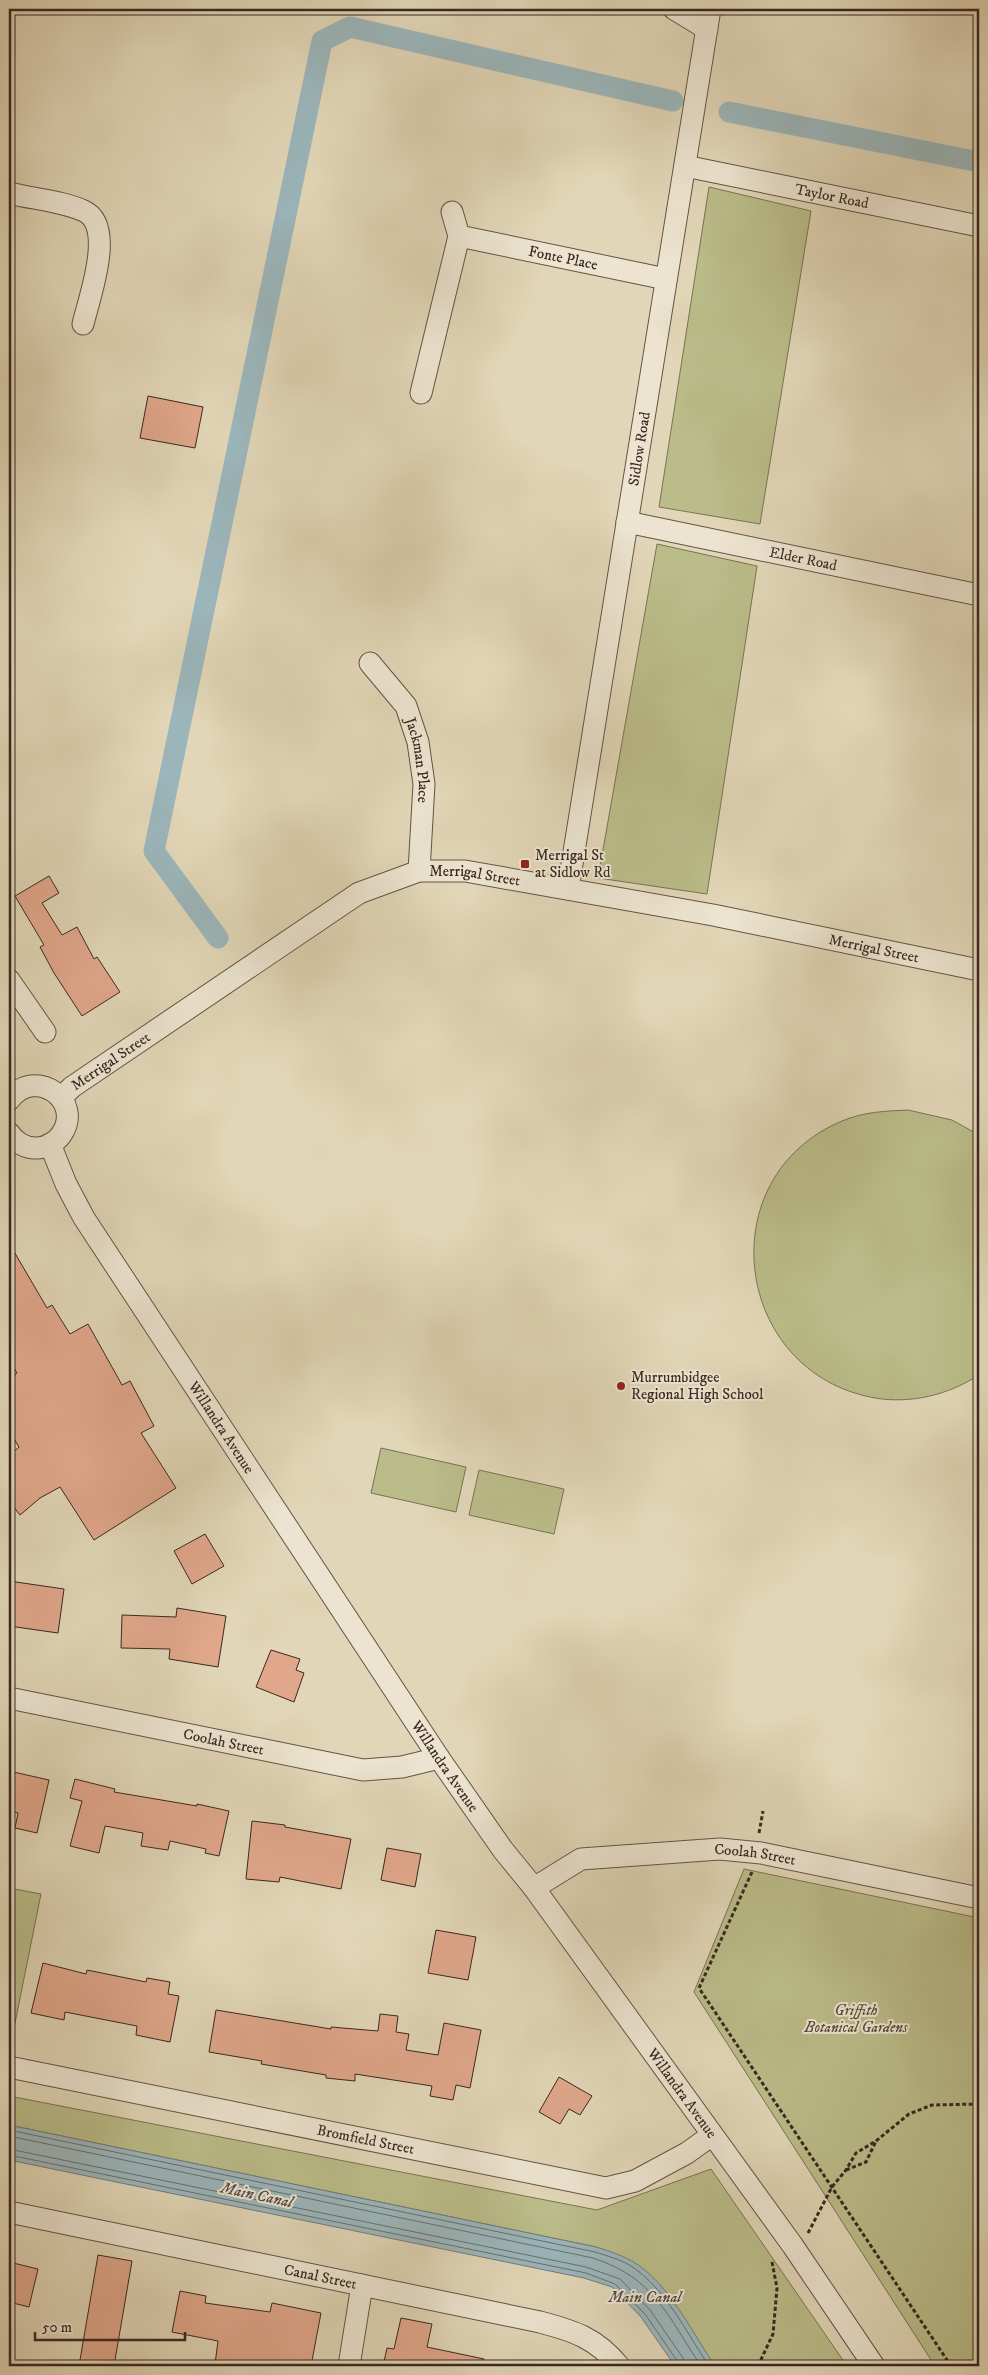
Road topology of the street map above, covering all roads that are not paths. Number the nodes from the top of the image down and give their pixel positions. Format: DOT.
graph roads {
  1 [pos="674,9"];
  2 [pos="708,19"];
  3 [pos="684,166"];
  4 [pos="9,193"];
  5 [pos="452,212"];
  6 [pos="979,226"];
  7 [pos="459,236"];
  8 [pos="666,279"];
  9 [pos="83,324"];
  10 [pos="421,393"];
  11 [pos="627,522"];
  12 [pos="979,595"];
  13 [pos="370,664"];
  14 [pos="419,871"];
  15 [pos="568,889"];
  16 [pos="979,970"];
  17 [pos="9,980"];
  18 [pos="46,1032"];
  19 [pos="11,1094"];
  20 [pos="61,1098"];
  21 [pos="9,1132"];
  22 [pos="50,1144"];
  23 [pos="9,1698"];
  24 [pos="439,1758"];
  25 [pos="534,1888"];
  26 [pos="979,1898"];
  27 [pos="9,2067"];
  28 [pos="712,2135"];
  29 [pos="9,2212"];
  30 [pos="362,2284"];
  31 [pos="349,2366"];
  32 [pos="619,2366"];
  33 [pos="874,2366"];
  1 -- 2 [label="street"];
  2 -- 3 [label="street, Sidlow Road"];
  3 -- 6 [label="street, Taylor Road"];
  3 -- 8 [label="street, Sidlow Road"];
  4 -- 9 [label="street"];
  5 -- 7 [label="street"];
  7 -- 8 [label="street, Fonte Place"];
  7 -- 10 [label="street"];
  8 -- 11 [label="street, Sidlow Road"];
  11 -- 12 [label="street, Elder Road"];
  11 -- 15 [label="street, Sidlow Road"];
  13 -- 14 [label="street, Jackman Place"];
  14 -- 15 [label="street, Merrigal Street"];
  14 -- 20 [label="street, Merrigal Street"];
  15 -- 16 [label="street, Merrigal Street"];
  17 -- 18 [label="street"];
  19 -- 20 [label="street"];
  20 -- 22 [label="street"];
  21 -- 22 [label="street"];
  22 -- 24 [label="street, Willandra Avenue"];
  23 -- 24 [label="street, Coolah Street"];
  24 -- 25 [label="street, Willandra Avenue"];
  25 -- 26 [label="street, Coolah Street"];
  25 -- 28 [label="street, Willandra Avenue"];
  27 -- 28 [label="street, Bromfield Street"];
  28 -- 33 [label="street, Willandra Avenue"];
  29 -- 30 [label="street, Canal Street"];
  30 -- 31 [label="street"];
  30 -- 32 [label="street, Canal Street"];
}
